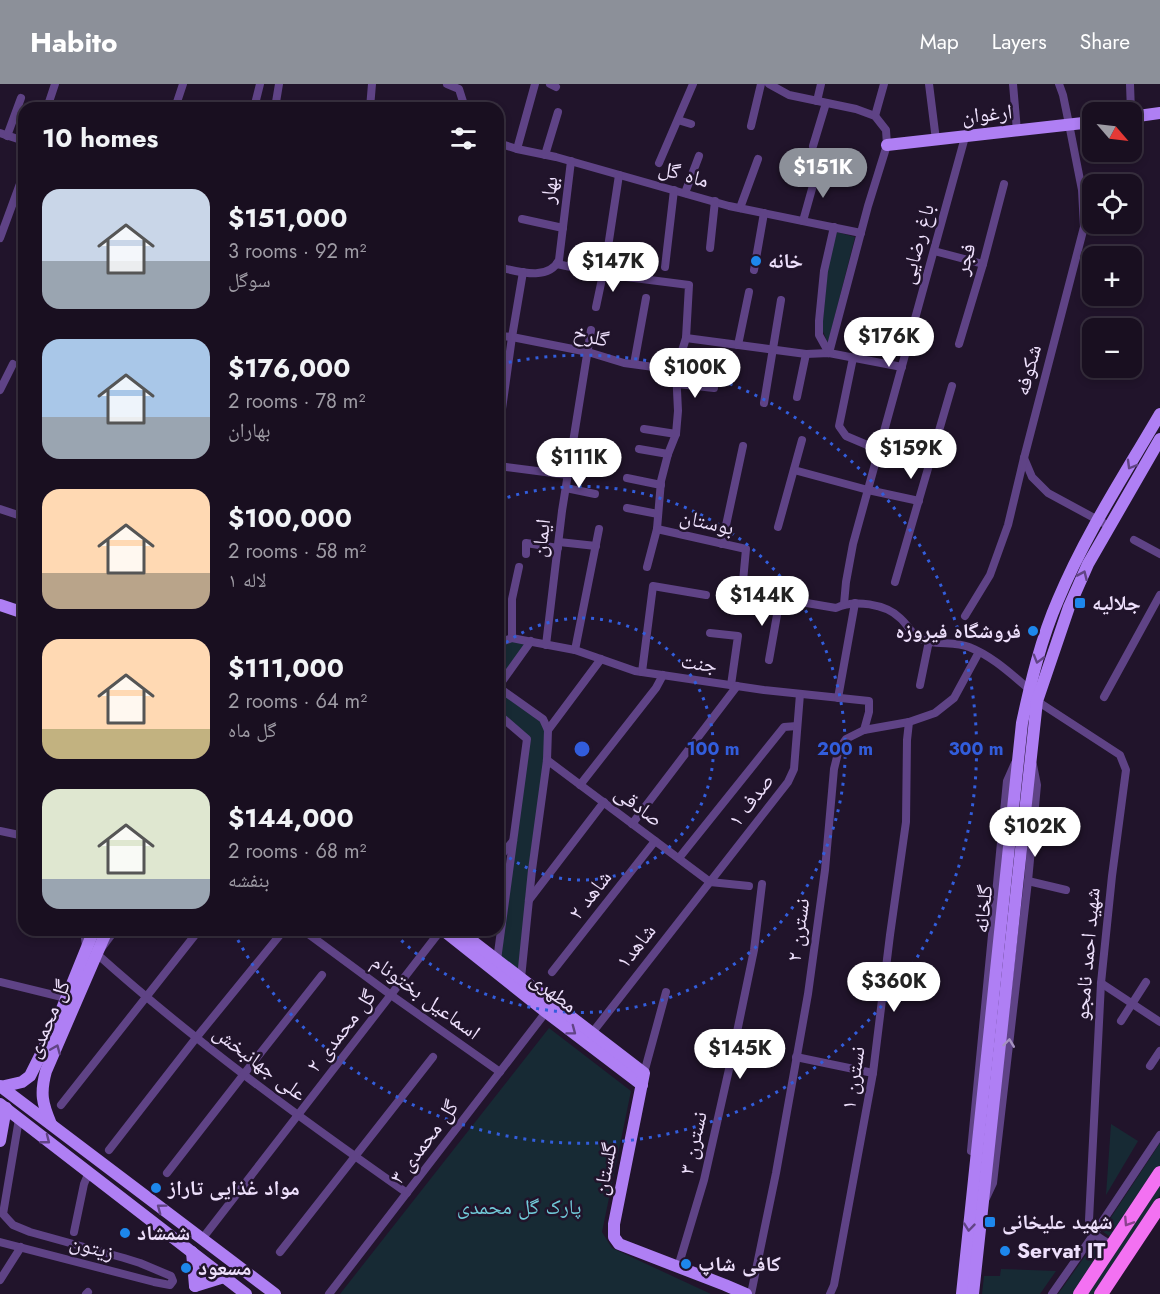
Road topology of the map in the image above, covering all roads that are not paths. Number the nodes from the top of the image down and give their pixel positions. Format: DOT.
graph roads {
  1 [pos="55,84"];
  2 [pos="183,84"];
  3 [pos="260,84"];
  4 [pos="279,84"];
  5 [pos="372,84"];
  6 [pos="447,84"];
  7 [pos="536,84"];
  8 [pos="693,84"];
  9 [pos="761,84"];
  10 [pos="769,84"];
  11 [pos="821,84"];
  12 [pos="884,84"];
  13 [pos="929,84"];
  14 [pos="1013,84"];
  15 [pos="1059,84"];
  16 [pos="1130,84"];
  17 [pos="21,98"];
  18 [pos="19,102"];
  19 [pos="49,102"];
  20 [pos="177,102"];
  21 [pos="256,102"];
  22 [pos="276,102"];
  23 [pos="370,102"];
  24 [pos="463,102"];
  25 [pos="822,102"];
  26 [pos="1131,102"];
  27 [pos="18,105"];
  28 [pos="558,112"];
  29 [pos="1160,113"];
  30 [pos="1142,115"];
  31 [pos="875,116"];
  32 [pos="678,120"];
  33 [pos="691,123"];
  34 [pos="1082,123"];
  35 [pos="1069,124"];
  36 [pos="751,126"];
  37 [pos="1017,131"];
  38 [pos="4,135"];
  39 [pos="964,137"];
  40 [pos="936,140"];
  41 [pos="504,145"];
  42 [pos="887,145"];
  43 [pos="813,146"];
  44 [pos="517,149"];
  45 [pos="544,155"];
  46 [pos="699,156"];
  47 [pos="758,159"];
  48 [pos="570,161"];
  49 [pos="659,163"];
  50 [pos="817,171"];
  51 [pos="619,175"];
  52 [pos="1004,184"];
  53 [pos="18,189"];
  54 [pos="674,190"];
  55 [pos="685,193"];
  56 [pos="715,201"];
  57 [pos="740,208"];
  58 [pos="764,213"];
  59 [pos="522,219"];
  60 [pos="803,221"];
  61 [pos="834,227"];
  62 [pos="563,228"];
  63 [pos="861,233"];
  64 [pos="0,238"];
  65 [pos="608,247"];
  66 [pos="711,248"];
  67 [pos="934,251"];
  68 [pos="557,264"];
  69 [pos="983,264"];
  70 [pos="665,267"];
  71 [pos="504,268"];
  72 [pos="754,270"];
  73 [pos="524,272"];
  74 [pos="603,274"];
  75 [pos="748,292"];
  76 [pos="646,298"];
  77 [pos="781,300"];
  78 [pos="596,307"];
  79 [pos="591,330"];
  80 [pos="504,336"];
  81 [pos="512,337"];
  82 [pos="686,338"];
  83 [pos="959,344"];
  84 [pos="738,345"];
  85 [pos="773,350"];
  86 [pos="588,352"];
  87 [pos="829,353"];
  88 [pos="806,354"];
  89 [pos="853,358"];
  90 [pos="14,363"];
  91 [pos="634,364"];
  92 [pos="902,367"];
  93 [pos="676,370"];
  94 [pos="678,384"];
  95 [pos="504,385"];
  96 [pos="952,386"];
  97 [pos="714,388"];
  98 [pos="0,390"];
  99 [pos="797,397"];
  100 [pos="764,404"];
  101 [pos="1160,414"];
  102 [pos="644,429"];
  103 [pos="676,434"];
  104 [pos="1160,439"];
  105 [pos="802,440"];
  106 [pos="742,446"];
  107 [pos="639,448"];
  108 [pos="879,450"];
  109 [pos="668,454"];
  110 [pos="1024,458"];
  111 [pos="506,467"];
  112 [pos="794,470"];
  113 [pos="568,475"];
  114 [pos="627,478"];
  115 [pos="660,485"];
  116 [pos="566,488"];
  117 [pos="868,490"];
  118 [pos="595,494"];
  119 [pos="919,501"];
  120 [pos="627,508"];
  121 [pos="0,509"];
  122 [pos="658,514"];
  123 [pos="18,515"];
  124 [pos="1104,524"];
  125 [pos="778,527"];
  126 [pos="599,529"];
  127 [pos="657,529"];
  128 [pos="1134,540"];
  129 [pos="722,544"];
  130 [pos="558,545"];
  131 [pos="596,546"];
  132 [pos="526,554"];
  133 [pos="1160,554"];
  134 [pos="519,567"];
  135 [pos="647,567"];
  136 [pos="895,582"];
  137 [pos="706,595"];
  138 [pos="1160,596"];
  139 [pos="780,598"];
  140 [pos="855,603"];
  141 [pos="844,604"];
  142 [pos="0,605"];
  143 [pos="18,611"];
  144 [pos="965,616"];
  145 [pos="710,633"];
  146 [pos="512,638"];
  147 [pos="504,641"];
  148 [pos="531,641"];
  149 [pos="929,641"];
  150 [pos="546,645"];
  151 [pos="575,650"];
  152 [pos="979,652"];
  153 [pos="601,659"];
  154 [pos="769,660"];
  155 [pos="642,672"];
  156 [pos="663,675"];
  157 [pos="504,679"];
  158 [pos="920,685"];
  159 [pos="734,686"];
  160 [pos="1029,689"];
  161 [pos="504,691"];
  162 [pos="800,694"];
  163 [pos="1104,697"];
  164 [pos="838,698"];
  165 [pos="1037,701"];
  166 [pos="504,719"];
  167 [pos="909,722"];
  168 [pos="797,726"];
  169 [pos="548,730"];
  170 [pos="864,730"];
  171 [pos="1025,752"];
  172 [pos="547,760"];
  173 [pos="580,785"];
  174 [pos="604,802"];
  175 [pos="632,824"];
  176 [pos="0,831"];
  177 [pos="18,835"];
  178 [pos="513,840"];
  179 [pos="655,841"];
  180 [pos="504,851"];
  181 [pos="680,858"];
  182 [pos="1028,881"];
  183 [pos="710,882"];
  184 [pos="762,884"];
  185 [pos="749,886"];
  186 [pos="1066,890"];
  187 [pos="529,900"];
  188 [pos="504,908"];
  189 [pos="86,936"];
  190 [pos="93,936"];
  191 [pos="103,936"];
  192 [pos="108,936"];
  193 [pos="194,936"];
  194 [pos="279,936"];
  195 [pos="311,936"];
  196 [pos="437,936"];
  197 [pos="450,936"];
  198 [pos="466,936"];
  199 [pos="500,936"];
  200 [pos="92,951"];
  201 [pos="497,960"];
  202 [pos="552,972"];
  203 [pos="322,975"];
  204 [pos="520,978"];
  205 [pos="0,982"];
  206 [pos="1146,982"];
  207 [pos="1101,983"];
  208 [pos="666,992"];
  209 [pos="391,995"];
  210 [pos="145,997"];
  211 [pos="66,998"];
  212 [pos="1132,1004"];
  213 [pos="546,1012"];
  214 [pos="1121,1021"];
  215 [pos="1160,1022"];
  216 [pos="591,1033"];
  217 [pos="196,1038"];
  218 [pos="1160,1051"];
  219 [pos="433,1057"];
  220 [pos="796,1057"];
  221 [pos="1150,1065"];
  222 [pos="500,1072"];
  223 [pos="873,1073"];
  224 [pos="244,1074"];
  225 [pos="30,1076"];
  226 [pos="643,1079"];
  227 [pos="42,1085"];
  228 [pos="1,1086"];
  229 [pos="61,1105"];
  230 [pos="3,1106"];
  231 [pos="298,1114"];
  232 [pos="19,1119"];
  233 [pos="51,1125"];
  234 [pos="1160,1135"];
  235 [pos="0,1141"];
  236 [pos="110,1150"];
  237 [pos="355,1156"];
  238 [pos="98,1160"];
  239 [pos="89,1172"];
  240 [pos="167,1173"];
  241 [pos="1160,1173"];
  242 [pos="407,1193"];
  243 [pos="977,1204"];
  244 [pos="1160,1205"];
  245 [pos="1155,1224"];
  246 [pos="74,1232"];
  247 [pos="1094,1234"];
  248 [pos="202,1239"];
  249 [pos="0,1242"];
  250 [pos="1113,1246"];
  251 [pos="21,1247"];
  252 [pos="192,1252"];
  253 [pos="280,1252"];
  254 [pos="678,1267"];
  255 [pos="224,1277"];
  256 [pos="0,1280"];
  257 [pos="193,1290"];
  258 [pos="246,1294"];
  259 [pos="275,1294"];
  260 [pos="329,1294"];
  261 [pos="746,1294"];
  262 [pos="751,1294"];
  263 [pos="830,1294"];
  264 [pos="962,1294"];
  265 [pos="973,1294"];
  266 [pos="1052,1294"];
  267 [pos="1080,1294"];
  268 [pos="1101,1294"];
  1 -- 19 [label="street"];
  2 -- 20 [label="street"];
  3 -- 21 [label="street"];
  4 -- 22 [label="street"];
  5 -- 23 [label="street"];
  6 -- 24 [label="street"];
  7 -- 44 [label="street"];
  8 -- 32 [label="street"];
  9 -- 36 [label="street"];
  10 -- 25 [label="street"];
  11 -- 25 [label="street"];
  12 -- 31 [label="street"];
  13 -- 40 [label="street"];
  14 -- 37 [label="street"];
  15 -- 35 [label="street, شکوفه"];
  16 -- 26 [label="street"];
  17 -- 18 [label="street"];
  25 -- 31 [label="street"];
  25 -- 43 [label="street"];
  27 -- 38 [label="street"];
  28 -- 45 [label="street"];
  29 -- 30 [label="main road"];
  31 -- 42 [label="street"];
  32 -- 33 [label="street"];
  32 -- 49 [label="street"];
  34 -- 35 [label="main road, ارغوان"];
  35 -- 37 [label="main road, ارغوان"];
  35 -- 110 [label="street, شکوفه"];
  37 -- 39 [label="main road, ارغوان"];
  39 -- 40 [label="main road, ارغوان"];
  39 -- 67 [label="street, باغ رضایی"];
  40 -- 42 [label="main road, ارغوان"];
  41 -- 44 [label="street, ماه گل"];
  42 -- 63 [label="street"];
  44 -- 45 [label="street, ماه گل"];
  45 -- 48 [label="street, ماه گل"];
  46 -- 55 [label="street"];
  47 -- 57 [label="street"];
  48 -- 51 [label="street, ماه گل"];
  48 -- 62 [label="street, بهار"];
  50 -- 60 [label="street"];
  51 -- 54 [label="street, ماه گل"];
  51 -- 65 [label="street"];
  52 -- 69 [label="street, فجر"];
  53 -- 64 [label="street"];
  54 -- 55 [label="street, ماه گل"];
  54 -- 70 [label="street"];
  55 -- 56 [label="street, ماه گل"];
  56 -- 57 [label="street, ماه گل"];
  56 -- 66 [label="street"];
  57 -- 58 [label="street, ماه گل"];
  58 -- 60 [label="street, ماه گل"];
  58 -- 72 [label="street"];
  59 -- 62 [label="street"];
  60 -- 61 [label="street, ماه گل"];
  61 -- 63 [label="street, ماه گل"];
  61 -- 87 [label="street"];
  62 -- 68 [label="street, بهار"];
  63 -- 87 [label="street"];
  67 -- 69 [label="street"];
  67 -- 92 [label="street, باغ رضایی"];
  68 -- 73 [label="street"];
  68 -- 74 [label="street"];
  69 -- 83 [label="street, فجر"];
  71 -- 73 [label="street"];
  73 -- 81 [label="street"];
  74 -- 78 [label="street"];
  74 -- 82 [label="street"];
  75 -- 84 [label="street"];
  76 -- 91 [label="street"];
  77 -- 85 [label="street"];
  79 -- 86 [label="street, ایمان"];
  80 -- 81 [label="street, گلرخ"];
  81 -- 86 [label="street, گلرخ"];
  81 -- 95 [label="street"];
  82 -- 84 [label="street"];
  82 -- 93 [label="street"];
  84 -- 85 [label="street"];
  85 -- 88 [label="street"];
  85 -- 100 [label="street"];
  86 -- 91 [label="street, گلرخ"];
  86 -- 113 [label="street, ایمان"];
  87 -- 88 [label="street"];
  87 -- 89 [label="street"];
  88 -- 99 [label="street"];
  89 -- 92 [label="street"];
  89 -- 108 [label="street"];
  90 -- 98 [label="street"];
  91 -- 93 [label="street, گلرخ"];
  92 -- 108 [label="street, باغ رضایی"];
  93 -- 94 [label="street"];
  94 -- 97 [label="street"];
  94 -- 103 [label="street"];
  96 -- 119 [label="street"];
  101 -- 124 [label="main road, گلخانه, one-way"];
  102 -- 103 [label="street"];
  103 -- 109 [label="street"];
  104 -- 124 [label="main road, گلخانه"];
  105 -- 112 [label="street"];
  106 -- 129 [label="street"];
  107 -- 109 [label="street"];
  108 -- 117 [label="street, باغ رضایی"];
  109 -- 115 [label="street"];
  110 -- 124 [label="street"];
  110 -- 144 [label="street, شکوفه"];
  111 -- 113 [label="street"];
  112 -- 117 [label="street"];
  112 -- 125 [label="street"];
  113 -- 116 [label="street, ایمان"];
  114 -- 115 [label="street"];
  115 -- 122 [label="street"];
  116 -- 118 [label="street"];
  116 -- 130 [label="street, ایمان"];
  117 -- 119 [label="street"];
  117 -- 141 [label="street, باغ رضایی"];
  119 -- 136 [label="street"];
  120 -- 122 [label="street"];
  121 -- 123 [label="street"];
  122 -- 127 [label="street"];
  124 -- 160 [label="main road, گلخانه, one-way"];
  165 -- 124 [label="main road, گلخانه, one-way"];
  126 -- 131 [label="street"];
  127 -- 129 [label="street, بوستان"];
  127 -- 135 [label="street"];
  128 -- 133 [label="street"];
  129 -- 139 [label="street, بوستان"];
  130 -- 131 [label="street"];
  130 -- 132 [label="street"];
  130 -- 150 [label="street, ایمان"];
  131 -- 151 [label="street"];
  134 -- 146 [label="street"];
  137 -- 155 [label="street"];
  138 -- 163 [label="street"];
  139 -- 141 [label="street, بوستان"];
  139 -- 154 [label="street"];
  140 -- 141 [label="street"];
  140 -- 149 [label="street"];
  140 -- 164 [label="street"];
  142 -- 143 [label="main road"];
  145 -- 159 [label="street"];
  146 -- 147 [label="street, جنت"];
  146 -- 148 [label="street, جنت"];
  148 -- 150 [label="street, جنت"];
  148 -- 157 [label="street"];
  149 -- 152 [label="street"];
  149 -- 158 [label="street"];
  150 -- 151 [label="street, جنت"];
  151 -- 153 [label="street, جنت"];
  152 -- 160 [label="street"];
  152 -- 167 [label="street, نسترن ۲"];
  153 -- 155 [label="street, جنت"];
  153 -- 169 [label="street"];
  155 -- 156 [label="street, جنت"];
  156 -- 159 [label="street, جنت"];
  156 -- 173 [label="street"];
  159 -- 162 [label="street, جنت"];
  159 -- 175 [label="street"];
  160 -- 171 [label="main road, گلخانه"];
  161 -- 169 [label="street"];
  162 -- 164 [label="street, جنت"];
  162 -- 168 [label="street, صدف ۱"];
  164 -- 170 [label="street, جنت"];
  165 -- 171 [label="main road, گلخانه"];
  165 -- 207 [label="street, شهید احمد نامجو"];
  166 -- 178 [label="street"];
  167 -- 170 [label="street, نسترن ۲"];
  167 -- 223 [label="street, نسترن ۱"];
  168 -- 181 [label="street"];
  168 -- 183 [label="street, صدف ۱"];
  169 -- 172 [label="street"];
  170 -- 220 [label="street, نسترن ۲"];
  171 -- 182 [label="street"];
  171 -- 243 [label="main road, گلخانه"];
  171 -- 243 [label="street"];
  172 -- 173 [label="street, صادقی"];
  172 -- 187 [label="street"];
  173 -- 174 [label="street, صادقی"];
  174 -- 175 [label="street, صادقی"];
  174 -- 187 [label="street"];
  175 -- 179 [label="street, صادقی"];
  176 -- 177 [label="street"];
  178 -- 180 [label="street"];
  178 -- 188 [label="street"];
  179 -- 181 [label="street, صادقی"];
  179 -- 202 [label="street, شاهد ۲"];
  181 -- 183 [label="street, صادقی"];
  182 -- 186 [label="street"];
  243 -- 182 [label="street, one-way"];
  183 -- 185 [label="street"];
  183 -- 216 [label="street, شاهد۱"];
  184 -- 254 [label="street, نسترن ۳"];
  187 -- 204 [label="street"];
  189 -- 200 [label="street"];
  190 -- 200 [label="main road, گل محمدی"];
  191 -- 200 [label="main road, گل محمدی"];
  192 -- 200 [label="street"];
  193 -- 210 [label="street"];
  194 -- 217 [label="street"];
  195 -- 209 [label="street, اسماعیل بختونام"];
  196 -- 209 [label="street, گل محمدی ۲"];
  197 -- 213 [label="main road, مطهری"];
  198 -- 201 [label="main road, مطهری"];
  199 -- 201 [label="street"];
  200 -- 210 [label="street, علی جهانبخش"];
  200 -- 211 [label="main road, گل محمدی"];
  227 -- 200 [label="main road, گل محمدی, one-way"];
  201 -- 204 [label="main road, مطهری"];
  203 -- 224 [label="street"];
  204 -- 216 [label="main road, مطهری"];
  205 -- 211 [label="street"];
  206 -- 212 [label="street"];
  207 -- 212 [label="street"];
  207 -- 247 [label="street, شهید احمد نامجو"];
  208 -- 226 [label="street"];
  209 -- 222 [label="street, اسماعیل بختونام"];
  209 -- 231 [label="street, گل محمدی ۲"];
  210 -- 217 [label="street, علی جهانبخش"];
  210 -- 229 [label="street"];
  211 -- 225 [label="main road, گل محمدی"];
  212 -- 214 [label="street"];
  212 -- 215 [label="street"];
  213 -- 222 [label="street, گل محمدی ۳"];
  213 -- 226 [label="main road, مطهری, one-way"];
  216 -- 226 [label="main road, مطهری"];
  217 -- 224 [label="street, علی جهانبخش"];
  217 -- 236 [label="street"];
  218 -- 221 [label="street"];
  219 -- 237 [label="street"];
  220 -- 223 [label="street"];
  220 -- 262 [label="street, نسترن ۲"];
  222 -- 242 [label="street, گل محمدی ۳"];
  223 -- 263 [label="street, نسترن ۱"];
  224 -- 231 [label="street, علی جهانبخش"];
  224 -- 240 [label="street"];
  225 -- 227 [label="main road"];
  225 -- 228 [label="main road, گل محمدی"];
  226 -- 254 [label="main road, گلستان"];
  227 -- 233 [label="main road, گل محمدی"];
  228 -- 233 [label="main road"];
  230 -- 232 [label="main road"];
  230 -- 235 [label="main road"];
  231 -- 237 [label="street, علی جهانبخش"];
  231 -- 248 [label="street, گل محمدی ۲"];
  232 -- 239 [label="main road, one-way"];
  232 -- 251 [label="street, زیتون"];
  233 -- 238 [label="main road"];
  234 -- 247 [label="street"];
  237 -- 242 [label="street, علی جهانبخش"];
  237 -- 253 [label="street"];
  238 -- 239 [label="main road"];
  248 -- 238 [label="main road, one-way"];
  239 -- 246 [label="street"];
  239 -- 252 [label="main road"];
  241 -- 250 [label="main road, one-way"];
  242 -- 260 [label="street, گل محمدی ۳"];
  243 -- 264 [label="main road, گلخانه, one-way"];
  243 -- 265 [label="main road, گلخانه"];
  244 -- 245 [label="main road"];
  245 -- 268 [label="main road"];
  247 -- 250 [label="street"];
  247 -- 266 [label="street"];
  248 -- 259 [label="main road"];
  249 -- 251 [label="street, زیتون"];
  250 -- 267 [label="main road"];
  251 -- 256 [label="street"];
  252 -- 255 [label="main road"];
  252 -- 257 [label="main road"];
  254 -- 261 [label="main road, گلستان"];
  255 -- 257 [label="main road"];
  255 -- 258 [label="main road"];
}
